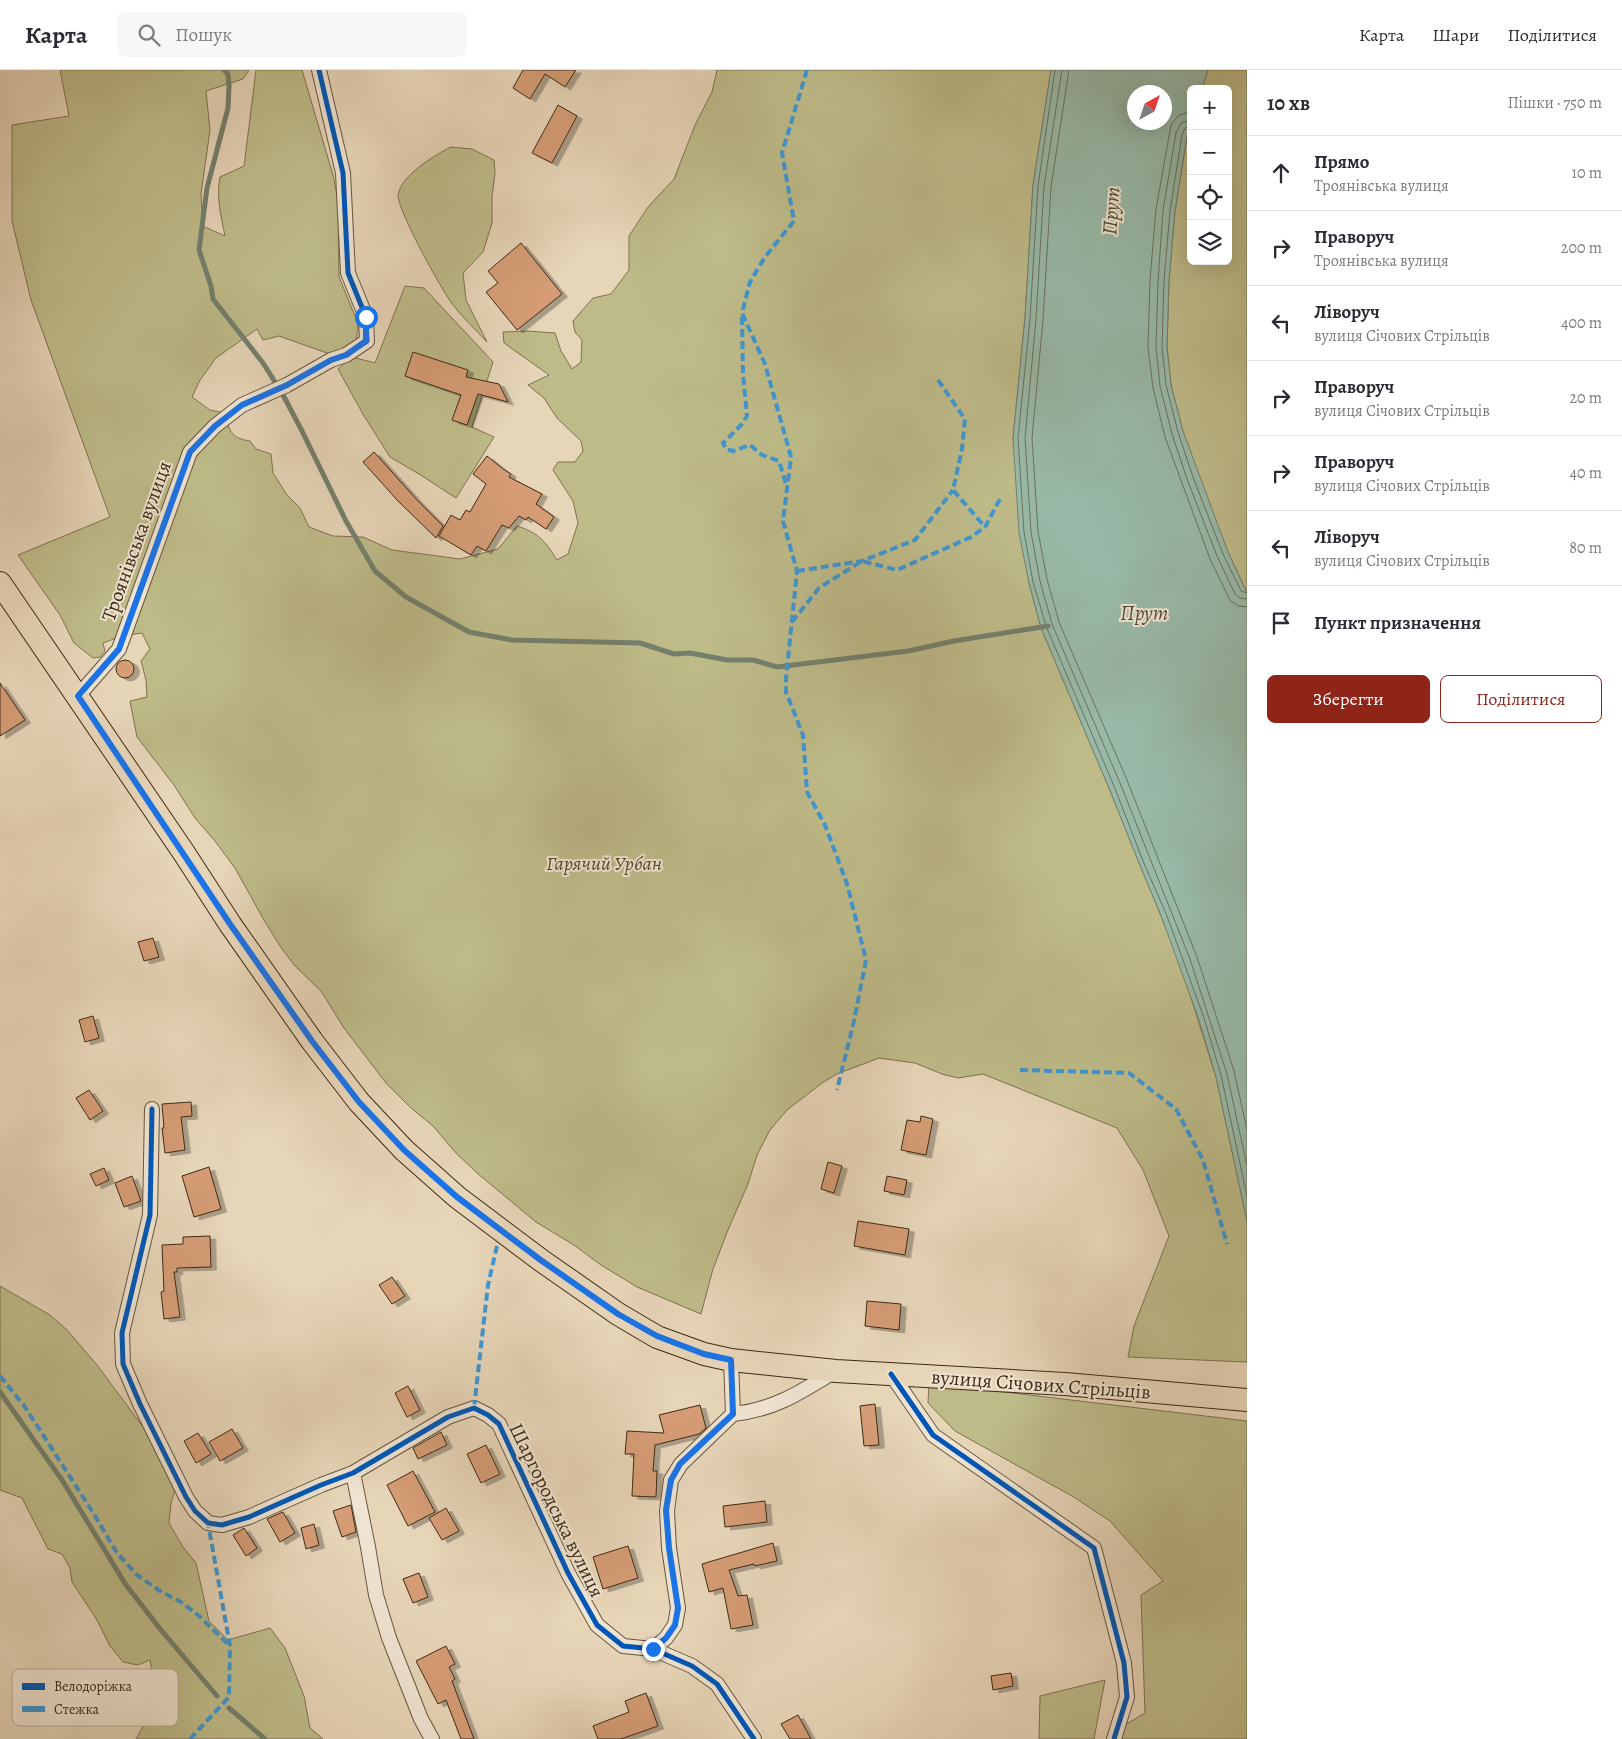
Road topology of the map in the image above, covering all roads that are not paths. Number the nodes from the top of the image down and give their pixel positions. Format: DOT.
graph roads {
  1 [pos="319,70"];
  2 [pos="0,583"];
  3 [pos="78,696"];
  4 [pos="152,1109"];
  5 [pos="731,1360"];
  6 [pos="836,1371"];
  7 [pos="890,1374"];
  8 [pos="1247,1400"];
  9 [pos="733,1414"];
  10 [pos="352,1474"];
  11 [pos="653,1649"];
  12 [pos="432,1739"];
  13 [pos="754,1739"];
  14 [pos="1114,1739"];
  1 -- 3 [label="street, Троянівська вулиця"];
  2 -- 3 [label="main road, вулиця Січових Стрільців"];
  3 -- 5 [label="main road, вулиця Січових Стрільців"];
  4 -- 10 [label="street, Шаргородська вулиця"];
  5 -- 6 [label="main road, вулиця Січових Стрільців"];
  5 -- 9 [label="street"];
  6 -- 7 [label="main road, вулиця Січових Стрільців"];
  6 -- 9 [label="street"];
  7 -- 8 [label="main road, вулиця Січових Стрільців"];
  7 -- 14 [label="street"];
  9 -- 11 [label="street"];
  10 -- 11 [label="street, Шаргородська вулиця"];
  10 -- 12 [label="street"];
  11 -- 13 [label="street, Шаргородська вулиця"];
}
